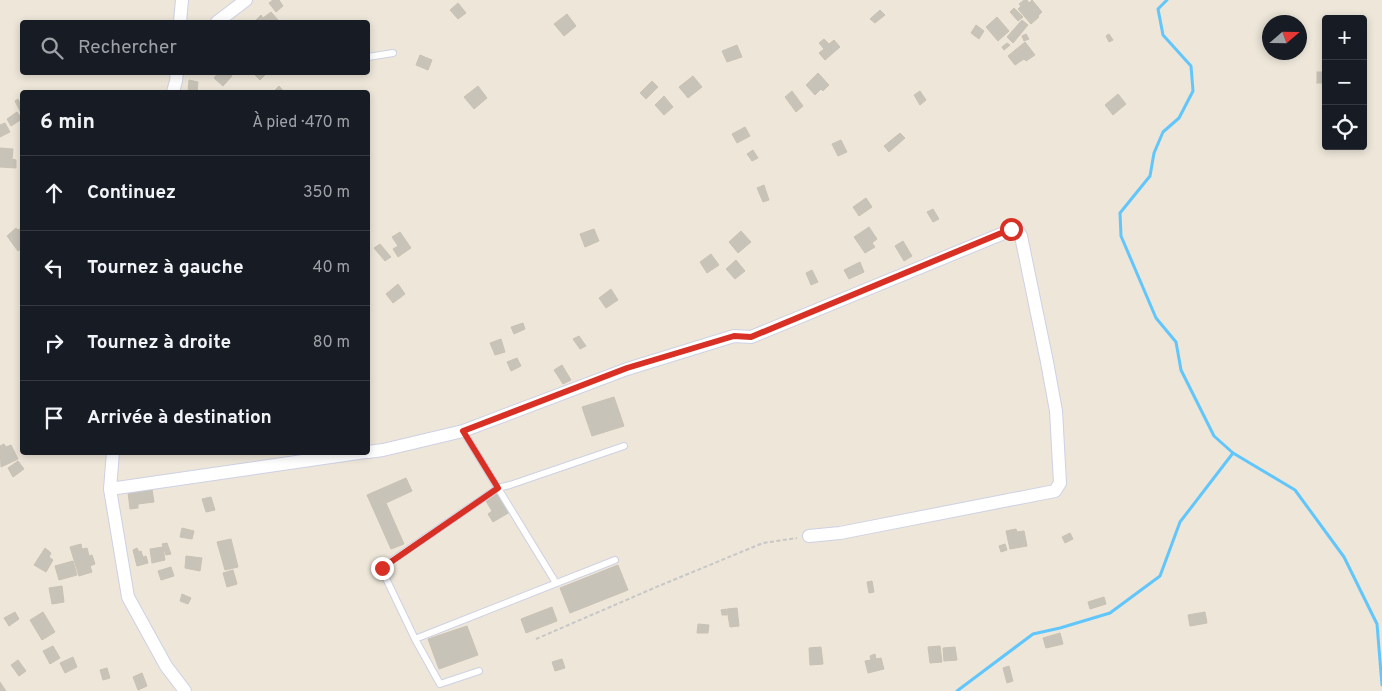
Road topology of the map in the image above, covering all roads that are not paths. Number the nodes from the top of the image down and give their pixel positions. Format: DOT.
graph roads {
  1 [pos="182,0"];
  2 [pos="246,0"];
  3 [pos="181,20"];
  4 [pos="220,20"];
  5 [pos="393,53"];
  6 [pos="370,57"];
  7 [pos="177,75"];
  8 [pos="174,90"];
  9 [pos="463,431"];
  10 [pos="624,446"];
  11 [pos="370,452"];
  12 [pos="112,455"];
  13 [pos="345,455"];
  14 [pos="498,488"];
  15 [pos="110,489"];
  16 [pos="809,536"];
  17 [pos="615,560"];
  18 [pos="556,583"];
  19 [pos="415,639"];
  20 [pos="479,671"];
  21 [pos="186,691"];
  1 -- 3 [label="street"];
  2 -- 4 [label="street"];
  5 -- 6 [label="lane"];
  7 -- 8 [label="street"];
  9 -- 11 [label="street"];
  9 -- 14 [label="lane"];
  9 -- 16 [label="street"];
  10 -- 14 [label="lane"];
  12 -- 15 [label="street"];
  13 -- 15 [label="street"];
  14 -- 18 [label="lane"];
  14 -- 19 [label="lane"];
  15 -- 21 [label="street"];
  17 -- 18 [label="lane"];
  18 -- 19 [label="lane"];
  19 -- 20 [label="lane"];
}
